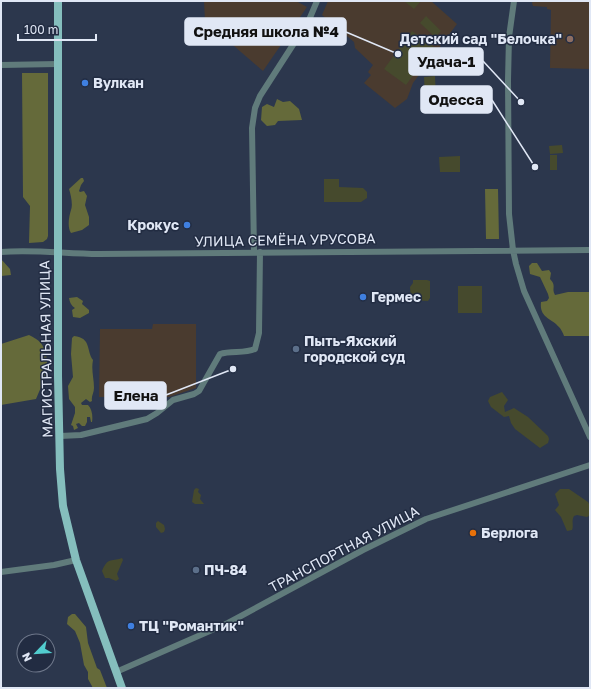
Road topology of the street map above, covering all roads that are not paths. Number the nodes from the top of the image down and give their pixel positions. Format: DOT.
graph roads {
  1 [pos="58,1"];
  2 [pos="317,1"];
  3 [pos="514,1"];
  4 [pos="58,64"];
  5 [pos="1,65"];
  6 [pos="513,250"];
  7 [pos="590,250"];
  8 [pos="1,252"];
  9 [pos="58,252"];
  10 [pos="257,252"];
  11 [pos="60,436"];
  12 [pos="590,437"];
  13 [pos="590,465"];
  14 [pos="76,560"];
  15 [pos="1,572"];
  16 [pos="116,672"];
  17 [pos="122,688"];
  1 -- 4 [label="main road, МАГИСТРАЛЬНАЯ УЛИЦА"];
  2 -- 10 [label="street"];
  3 -- 6 [label="street"];
  4 -- 5 [label="street"];
  4 -- 9 [label="main road, МАГИСТРАЛЬНАЯ УЛИЦА"];
  6 -- 7 [label="street, УЛИЦА СЕМЁНА УРУСОВА"];
  6 -- 10 [label="street, УЛИЦА СЕМЁНА УРУСОВА"];
  6 -- 12 [label="street"];
  8 -- 9 [label="street, УЛИЦА СЕМЁНА УРУСОВА"];
  9 -- 10 [label="street, УЛИЦА СЕМЁНА УРУСОВА"];
  9 -- 11 [label="main road, МАГИСТРАЛЬНАЯ УЛИЦА"];
  10 -- 11 [label="street"];
  11 -- 14 [label="main road, МАГИСТРАЛЬНАЯ УЛИЦА"];
  13 -- 16 [label="street, ТРАНСПОРТНАЯ УЛИЦА"];
  14 -- 15 [label="street"];
  14 -- 16 [label="main road, МАГИСТРАЛЬНАЯ УЛИЦА"];
  16 -- 17 [label="main road, МАГИСТРАЛЬНАЯ УЛИЦА"];
}
